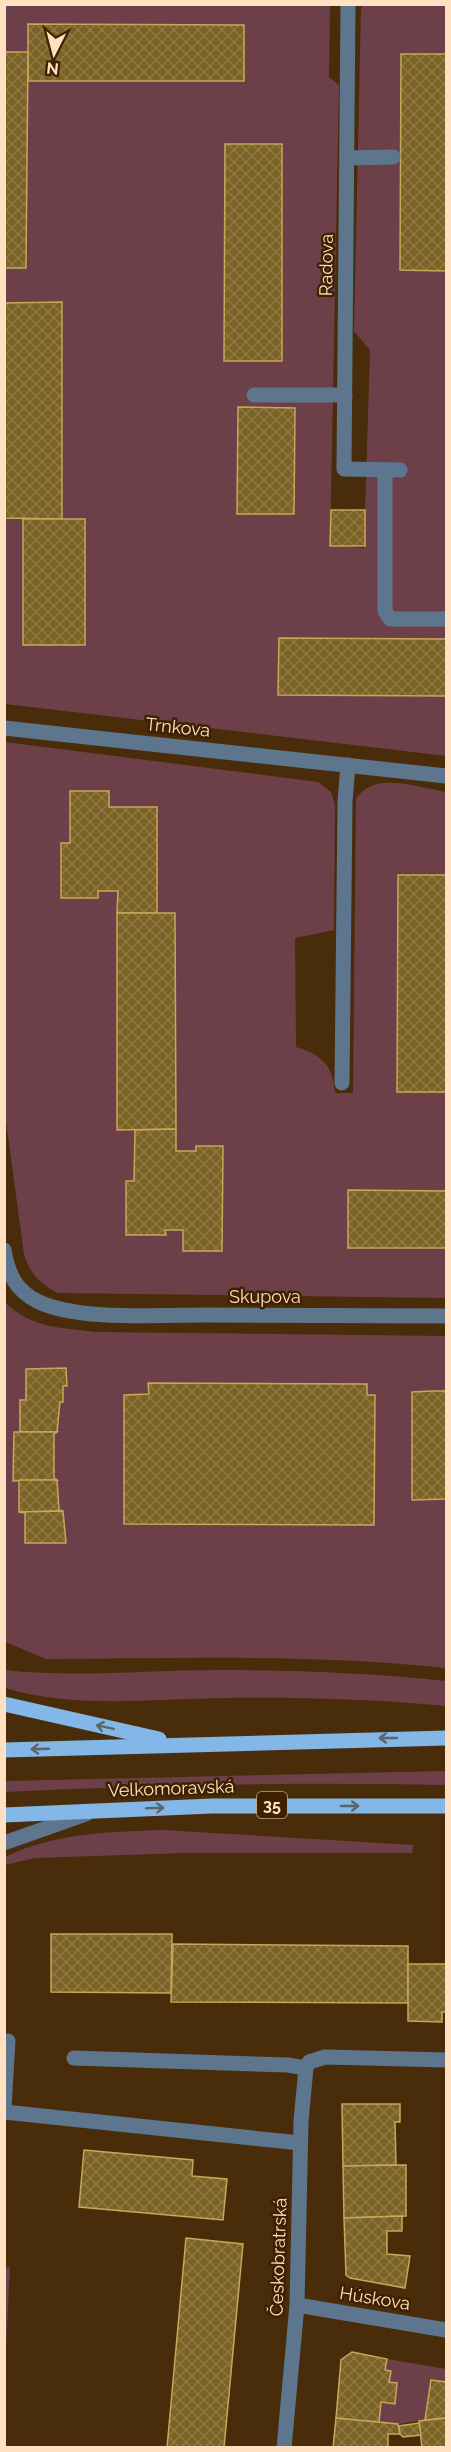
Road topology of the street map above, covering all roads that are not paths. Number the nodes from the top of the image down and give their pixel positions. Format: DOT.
graph roads {
  1 [pos="348,4"];
  2 [pos="393,157"];
  3 [pos="347,158"];
  4 [pos="254,395"];
  5 [pos="345,395"];
  6 [pos="447,619"];
  7 [pos="4,728"];
  8 [pos="348,765"];
  9 [pos="447,776"];
  10 [pos="342,1083"];
  11 [pos="4,1250"];
  12 [pos="447,1316"];
  13 [pos="4,1704"];
  14 [pos="447,1738"];
  15 [pos="183,1744"];
  16 [pos="4,1750"];
  17 [pos="447,1806"];
  18 [pos="97,1810"];
  19 [pos="4,1815"];
  20 [pos="4,1843"];
  21 [pos="8,2041"];
  22 [pos="74,2058"];
  23 [pos="447,2060"];
  24 [pos="306,2068"];
  25 [pos="4,2107"];
  26 [pos="4,2112"];
  27 [pos="300,2143"];
  28 [pos="297,2305"];
  29 [pos="447,2330"];
  30 [pos="284,2448"];
  1 -- 3 [label="street, Radova"];
  2 -- 3 [label="street"];
  3 -- 5 [label="street, Radova"];
  4 -- 5 [label="street"];
  5 -- 6 [label="street, Radova"];
  7 -- 8 [label="street, Trnkova"];
  8 -- 9 [label="street, Trnkova"];
  8 -- 10 [label="street"];
  11 -- 12 [label="street, Skupova"];
  15 -- 13 [label="main road, one-way"];
  14 -- 15 [label="main road, one-way"];
  15 -- 16 [label="main road, one-way"];
  18 -- 17 [label="main road, Velkomoravská / 35, one-way"];
  18 -- 19 [label="main road, Velkomoravská / 35"];
  18 -- 20 [label="street"];
  21 -- 25 [label="street"];
  22 -- 24 [label="street"];
  23 -- 24 [label="street"];
  24 -- 27 [label="street, Českobratrská"];
  26 -- 27 [label="street"];
  27 -- 28 [label="street, Českobratrská"];
  28 -- 29 [label="street, Húskova"];
  28 -- 30 [label="street, Českobratrská"];
}
